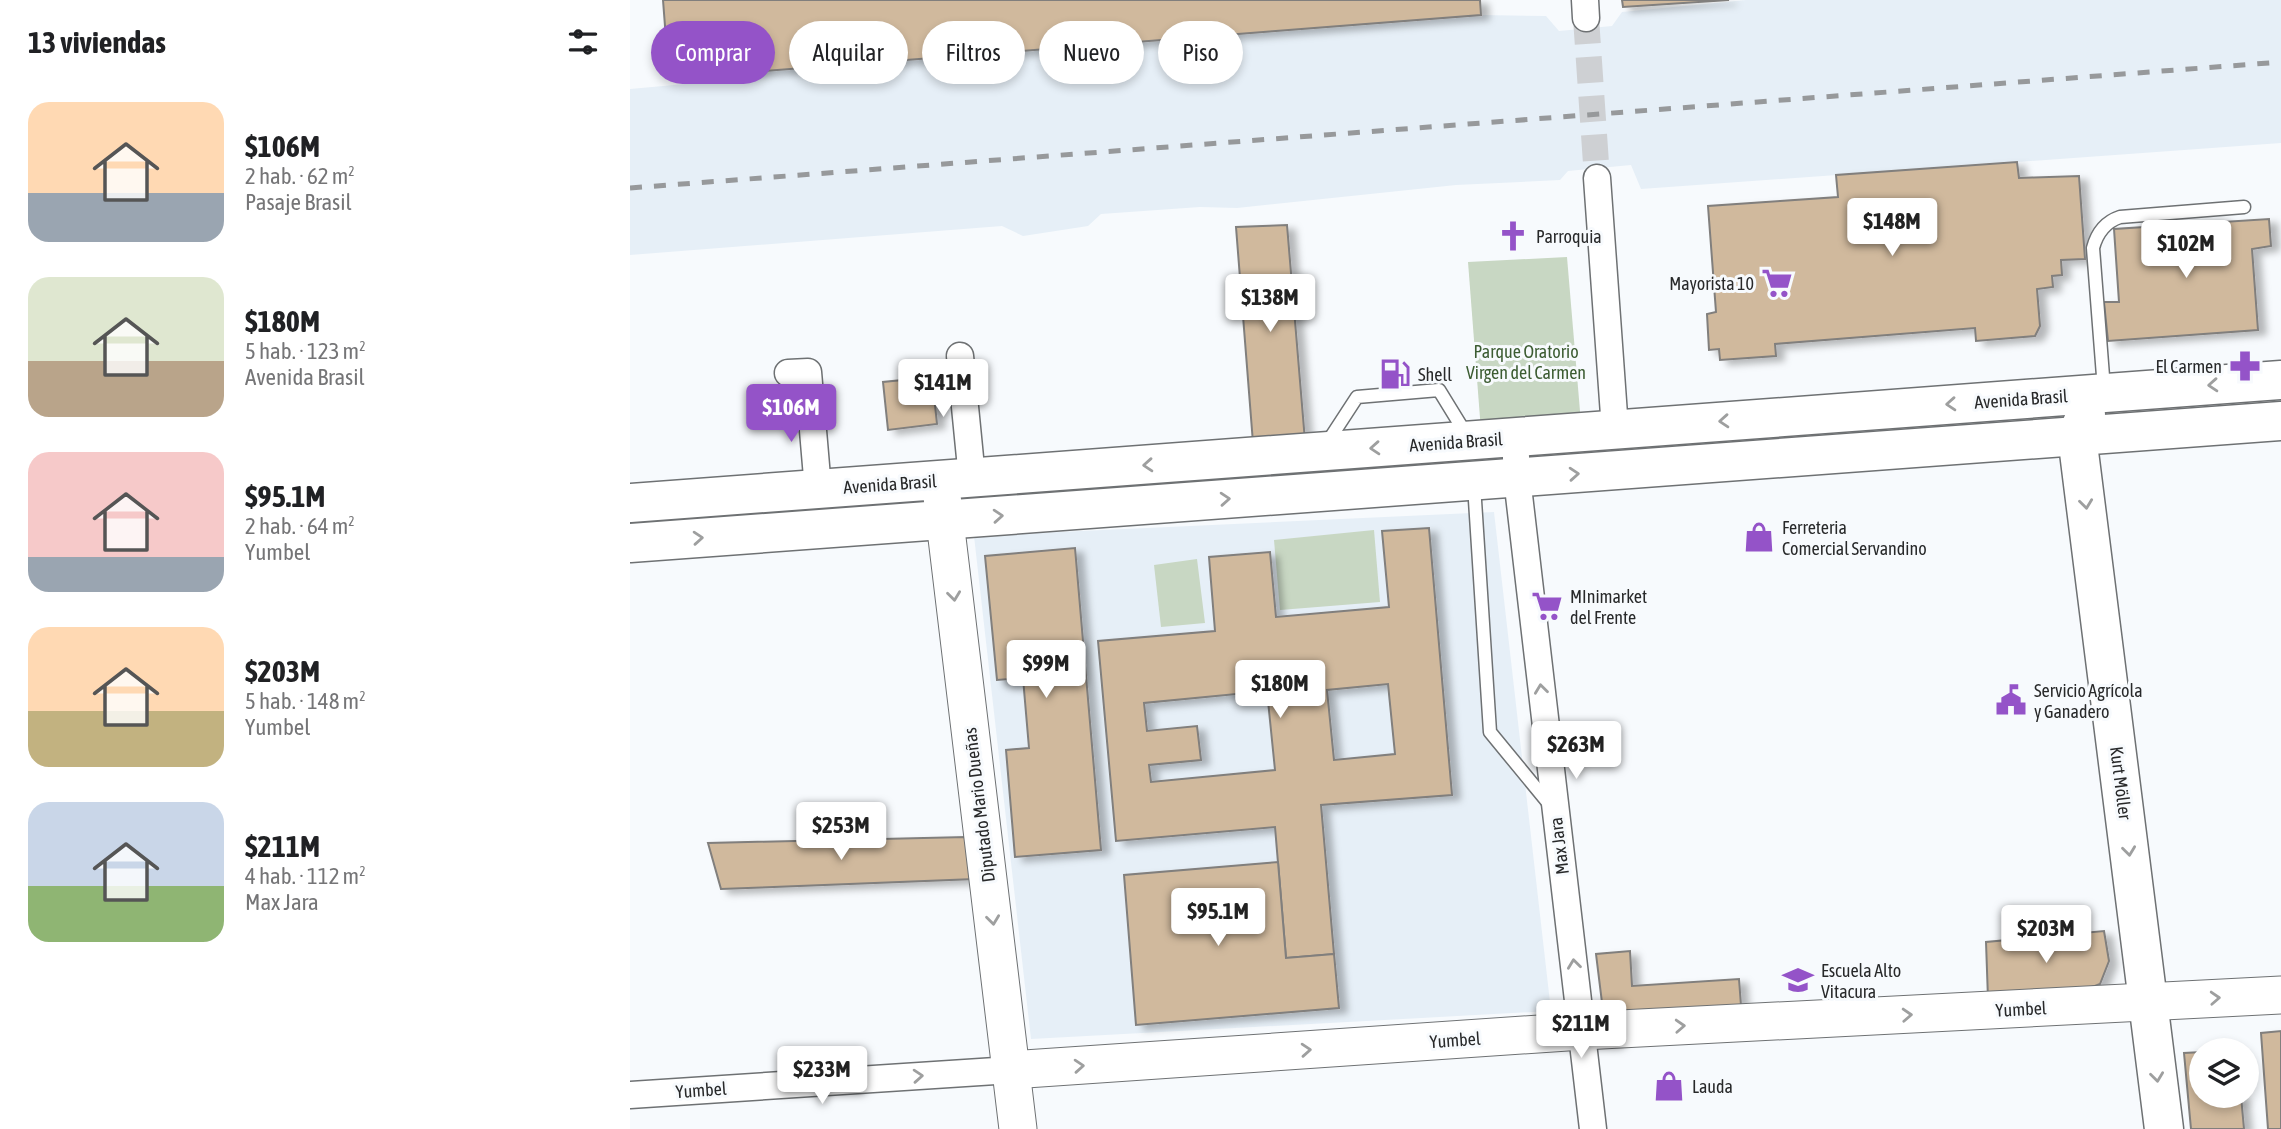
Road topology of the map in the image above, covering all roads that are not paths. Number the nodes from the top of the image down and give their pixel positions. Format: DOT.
graph roads {
  1 [pos="1597,178"];
  2 [pos="2244,207"];
  3 [pos="960,356"];
  4 [pos="788,373"];
  5 [pos="2281,380"];
  6 [pos="2111,393"];
  7 [pos="2281,421"];
  8 [pos="1615,429"];
  9 [pos="2077,436"];
  10 [pos="1515,437"];
  11 [pos="1469,441"];
  12 [pos="1322,452"];
  13 [pos="1517,478"];
  14 [pos="956,479"];
  15 [pos="1474,481"];
  16 [pos="818,489"];
  17 [pos="630,503"];
  18 [pos="945,520"];
  19 [pos="630,544"];
  20 [pos="1555,810"];
  21 [pos="2281,995"];
  22 [pos="2148,1002"];
  23 [pos="1582,1031"];
  24 [pos="1011,1070"];
  25 [pos="630,1095"];
  26 [pos="1018,1129"];
  27 [pos="1593,1129"];
  28 [pos="2164,1129"];
  1 -- 8 [label="street"];
  2 -- 6 [label="lane"];
  3 -- 14 [label="street"];
  4 -- 16 [label="street"];
  5 -- 6 [label="main road, Avenida Brasil, one-way"];
  6 -- 8 [label="main road, Avenida Brasil, one-way"];
  6 -- 9 [label="main road"];
  7 -- 9 [label="main road"];
  8 -- 10 [label="main road, Avenida Brasil"];
  13 -- 9 [label="main road, one-way"];
  9 -- 22 [label="main road, Kurt Möller, one-way"];
  10 -- 11 [label="main road, Avenida Brasil"];
  10 -- 13 [label="street, Max Jara"];
  11 -- 12 [label="main road, Avenida Brasil, one-way"];
  11 -- 12 [label="lane"];
  12 -- 14 [label="main road, Avenida Brasil, one-way"];
  13 -- 15 [label="main road"];
  20 -- 13 [label="street, Max Jara, one-way"];
  14 -- 16 [label="main road, Avenida Brasil"];
  14 -- 18 [label="street, Diputado Mario Dueñas"];
  18 -- 15 [label="main road, one-way"];
  15 -- 20 [label="lane"];
  16 -- 17 [label="main road, Avenida Brasil"];
  19 -- 18 [label="main road, one-way"];
  18 -- 24 [label="street, Diputado Mario Dueñas, one-way"];
  23 -- 20 [label="street, Max Jara, one-way"];
  22 -- 21 [label="street, Yumbel, one-way"];
  23 -- 22 [label="street, Yumbel, one-way"];
  22 -- 28 [label="main road, Kurt Möller, one-way"];
  24 -- 23 [label="street, Yumbel, one-way"];
  23 -- 27 [label="street, Max Jara"];
  25 -- 24 [label="street, Yumbel, one-way"];
  24 -- 26 [label="street, Diputado Mario Dueñas"];
}
